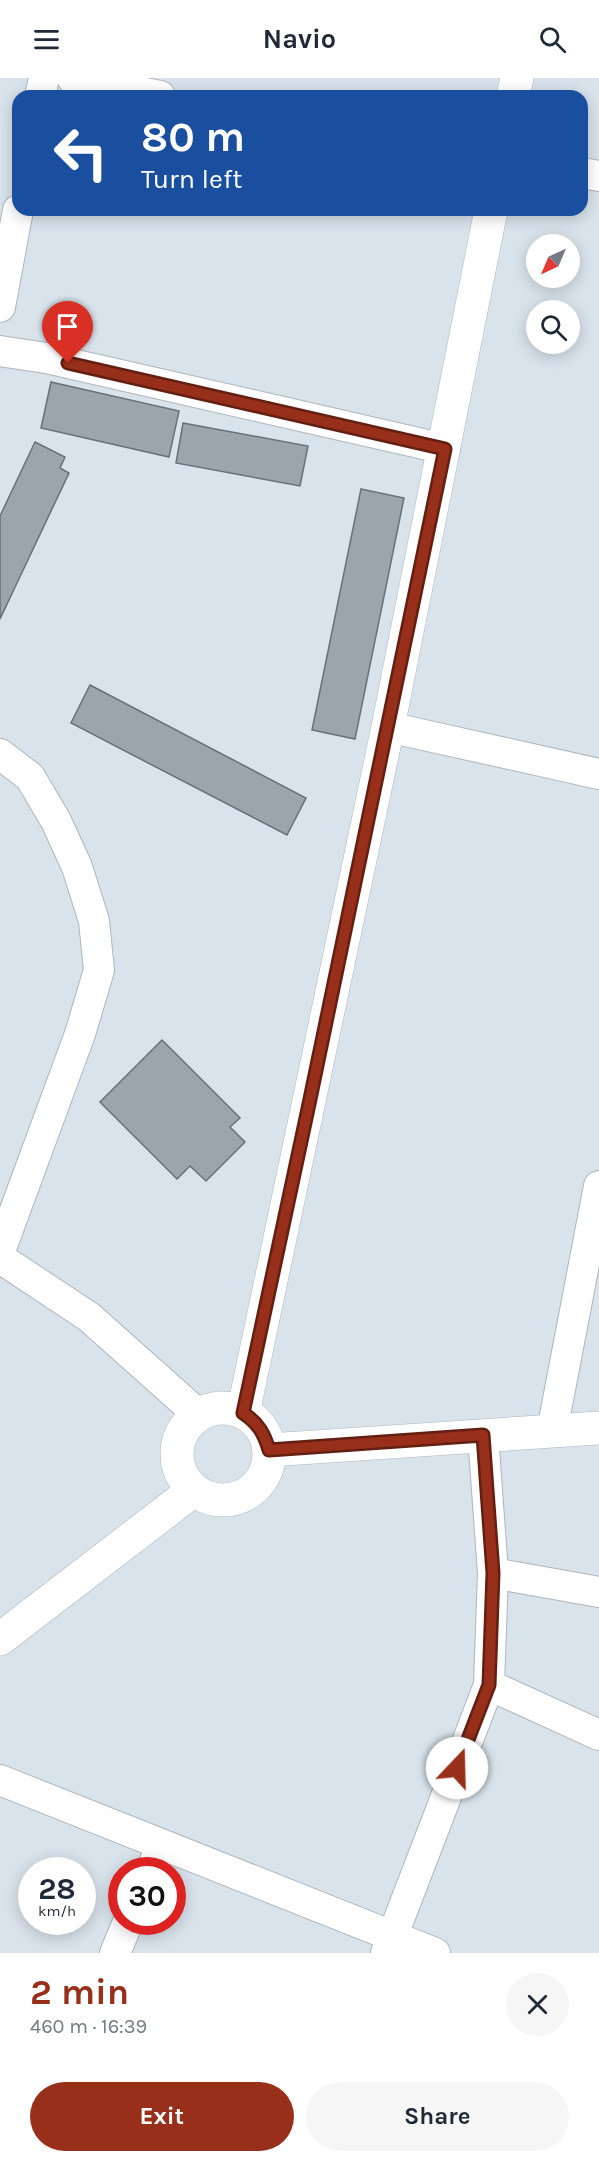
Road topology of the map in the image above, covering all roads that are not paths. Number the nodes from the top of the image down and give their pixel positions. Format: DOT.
graph roads {
  1 [pos="72,78"];
  2 [pos="131,90"];
  3 [pos="17,216"];
  4 [pos="490,216"];
  5 [pos="0,307"];
  6 [pos="0,351"];
  7 [pos="445,449"];
  8 [pos="388,727"];
  9 [pos="0,754"];
  10 [pos="599,774"];
  11 [pos="599,1186"];
  12 [pos="0,1251"];
  13 [pos="0,1258"];
  14 [pos="243,1413"];
  15 [pos="199,1414"];
  16 [pos="599,1428"];
  17 [pos="552,1431"];
  18 [pos="483,1435"];
  19 [pos="269,1450"];
  20 [pos="194,1490"];
  21 [pos="493,1573"];
  22 [pos="599,1592"];
  23 [pos="0,1639"];
  24 [pos="489,1685"];
  25 [pos="599,1735"];
  26 [pos="0,1780"];
  27 [pos="154,1857"];
  28 [pos="186,1869"];
  29 [pos="123,1935"];
  30 [pos="390,1944"];
  31 [pos="115,1953"];
  32 [pos="435,1953"];
  1 -- 2 [label="street"];
  3 -- 5 [label="street"];
  4 -- 7 [label="main road"];
  6 -- 7 [label="street"];
  7 -- 8 [label="main road"];
  8 -- 10 [label="street"];
  8 -- 14 [label="main road"];
  9 -- 12 [label="street"];
  11 -- 17 [label="street"];
  13 -- 15 [label="street"];
  14 -- 15 [label="main road"];
  14 -- 19 [label="main road"];
  15 -- 20 [label="main road"];
  16 -- 17 [label="main road"];
  17 -- 18 [label="main road"];
  18 -- 19 [label="main road"];
  18 -- 21 [label="street"];
  19 -- 20 [label="main road"];
  20 -- 23 [label="main road"];
  21 -- 22 [label="street"];
  21 -- 24 [label="street"];
  24 -- 25 [label="street"];
  24 -- 30 [label="street"];
  26 -- 27 [label="street"];
  28 -- 30 [label="street"];
  29 -- 31 [label="street"];
  30 -- 32 [label="street"];
}
